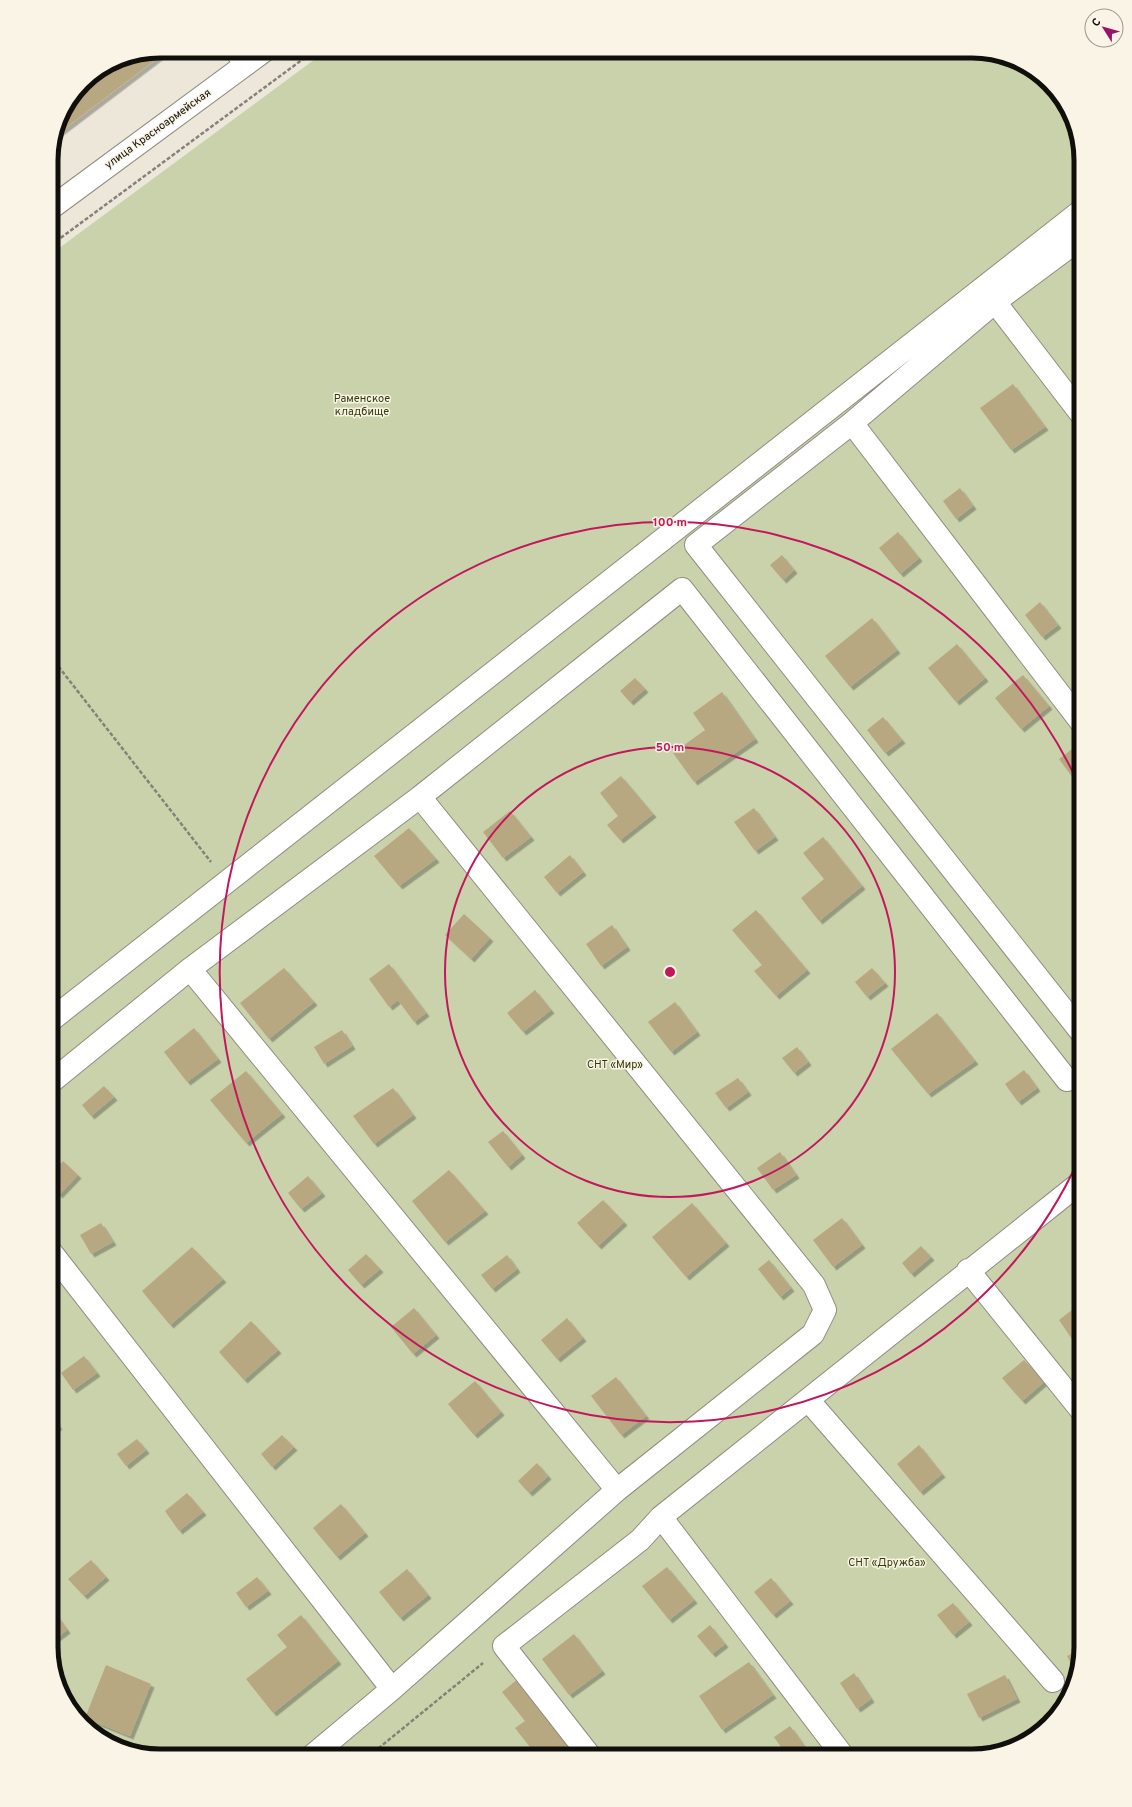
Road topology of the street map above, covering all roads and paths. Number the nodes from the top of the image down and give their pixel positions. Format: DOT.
graph roads {
  1 [pos="241,58"];
  2 [pos="305,58"];
  3 [pos="58,202"];
  4 [pos="1074,216"];
  5 [pos="58,240"];
  6 [pos="1074,243"];
  7 [pos="995,302"];
  8 [pos="1074,405"];
  9 [pos="852,423"];
  10 [pos="58,666"];
  11 [pos="1074,713"];
  12 [pos="420,797"];
  13 [pos="227,882"];
  14 [pos="190,969"];
  15 [pos="58,1015"];
  16 [pos="1074,1023"];
  17 [pos="58,1076"];
  18 [pos="1067,1080"];
  19 [pos="1074,1187"];
  20 [pos="58,1261"];
  21 [pos="968,1270"];
  22 [pos="808,1400"];
  23 [pos="1074,1401"];
  24 [pos="617,1490"];
  25 [pos="662,1517"];
  26 [pos="504,1646"];
  27 [pos="1053,1681"];
  28 [pos="392,1689"];
  29 [pos="320,1749"];
  30 [pos="377,1749"];
  31 [pos="585,1749"];
  32 [pos="838,1749"];
  1 -- 3 [label="main road, улица Красноармейская"];
  2 -- 5 [label="path"];
  4 -- 13 [label="main road"];
  6 -- 7 [label="main road"];
  7 -- 8 [label="main road"];
  7 -- 9 [label="main road"];
  9 -- 11 [label="main road"];
  9 -- 16 [label="main road"];
  10 -- 13 [label="path"];
  12 -- 14 [label="main road"];
  12 -- 18 [label="main road"];
  12 -- 24 [label="main road"];
  13 -- 15 [label="main road"];
  14 -- 17 [label="main road"];
  14 -- 24 [label="main road"];
  19 -- 21 [label="main road"];
  20 -- 28 [label="main road"];
  21 -- 22 [label="main road"];
  21 -- 23 [label="main road"];
  22 -- 25 [label="main road"];
  22 -- 27 [label="main road"];
  24 -- 28 [label="main road"];
  25 -- 26 [label="main road"];
  25 -- 32 [label="main road"];
  26 -- 30 [label="path"];
  26 -- 31 [label="main road"];
  28 -- 29 [label="main road"];
}
